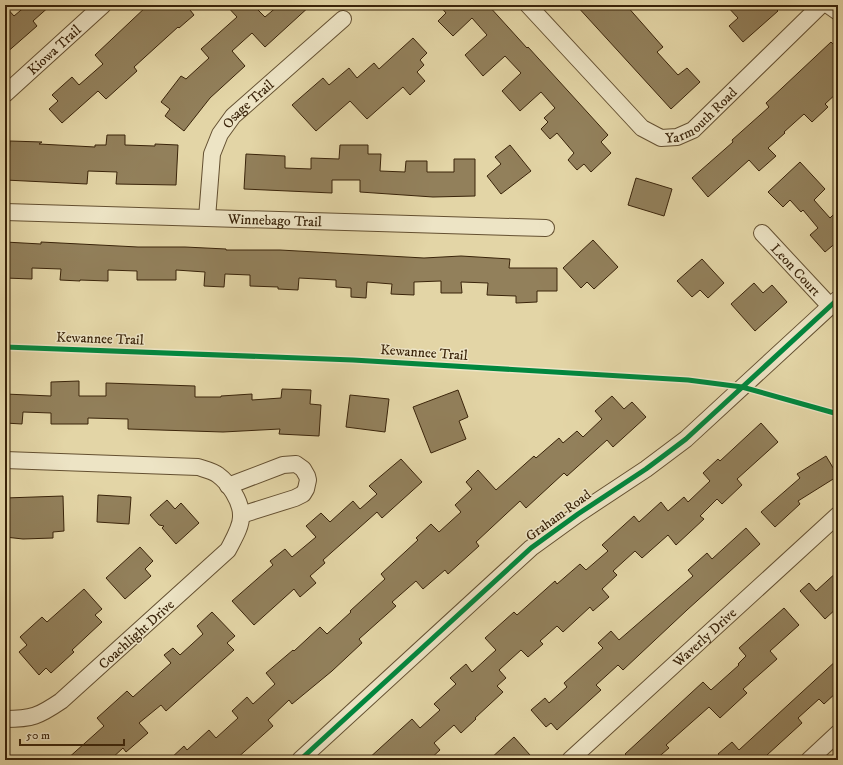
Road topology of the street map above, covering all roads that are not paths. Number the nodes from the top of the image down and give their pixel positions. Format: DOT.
graph roads {
  1 [pos="103,5"];
  2 [pos="528,5"];
  3 [pos="821,5"];
  4 [pos="828,5"];
  5 [pos="838,12"];
  6 [pos="344,19"];
  7 [pos="5,94"];
  8 [pos="5,212"];
  9 [pos="206,218"];
  10 [pos="546,228"];
  11 [pos="762,233"];
  12 [pos="834,303"];
  13 [pos="5,460"];
  14 [pos="228,486"];
  15 [pos="241,515"];
  16 [pos="838,515"];
  17 [pos="5,719"];
  18 [pos="838,733"];
  19 [pos="300,760"];
  20 [pos="570,760"];
  21 [pos="808,760"];
  1 -- 7 [label="street, Kiowa Trail"];
  2 -- 3 [label="street, Yarmouth Road"];
  4 -- 5 [label="street"];
  6 -- 9 [label="street, Osage Trail"];
  8 -- 9 [label="street, Winnebago Trail"];
  9 -- 10 [label="street, Winnebago Trail"];
  11 -- 12 [label="street, Leon Court"];
  12 -- 19 [label="street, Graham Road"];
  13 -- 14 [label="street"];
  14 -- 15 [label="street"];
  14 -- 15 [label="street"];
  15 -- 17 [label="street, Coachlight Drive"];
  16 -- 20 [label="street, Waverly Drive"];
  18 -- 21 [label="street"];
}
